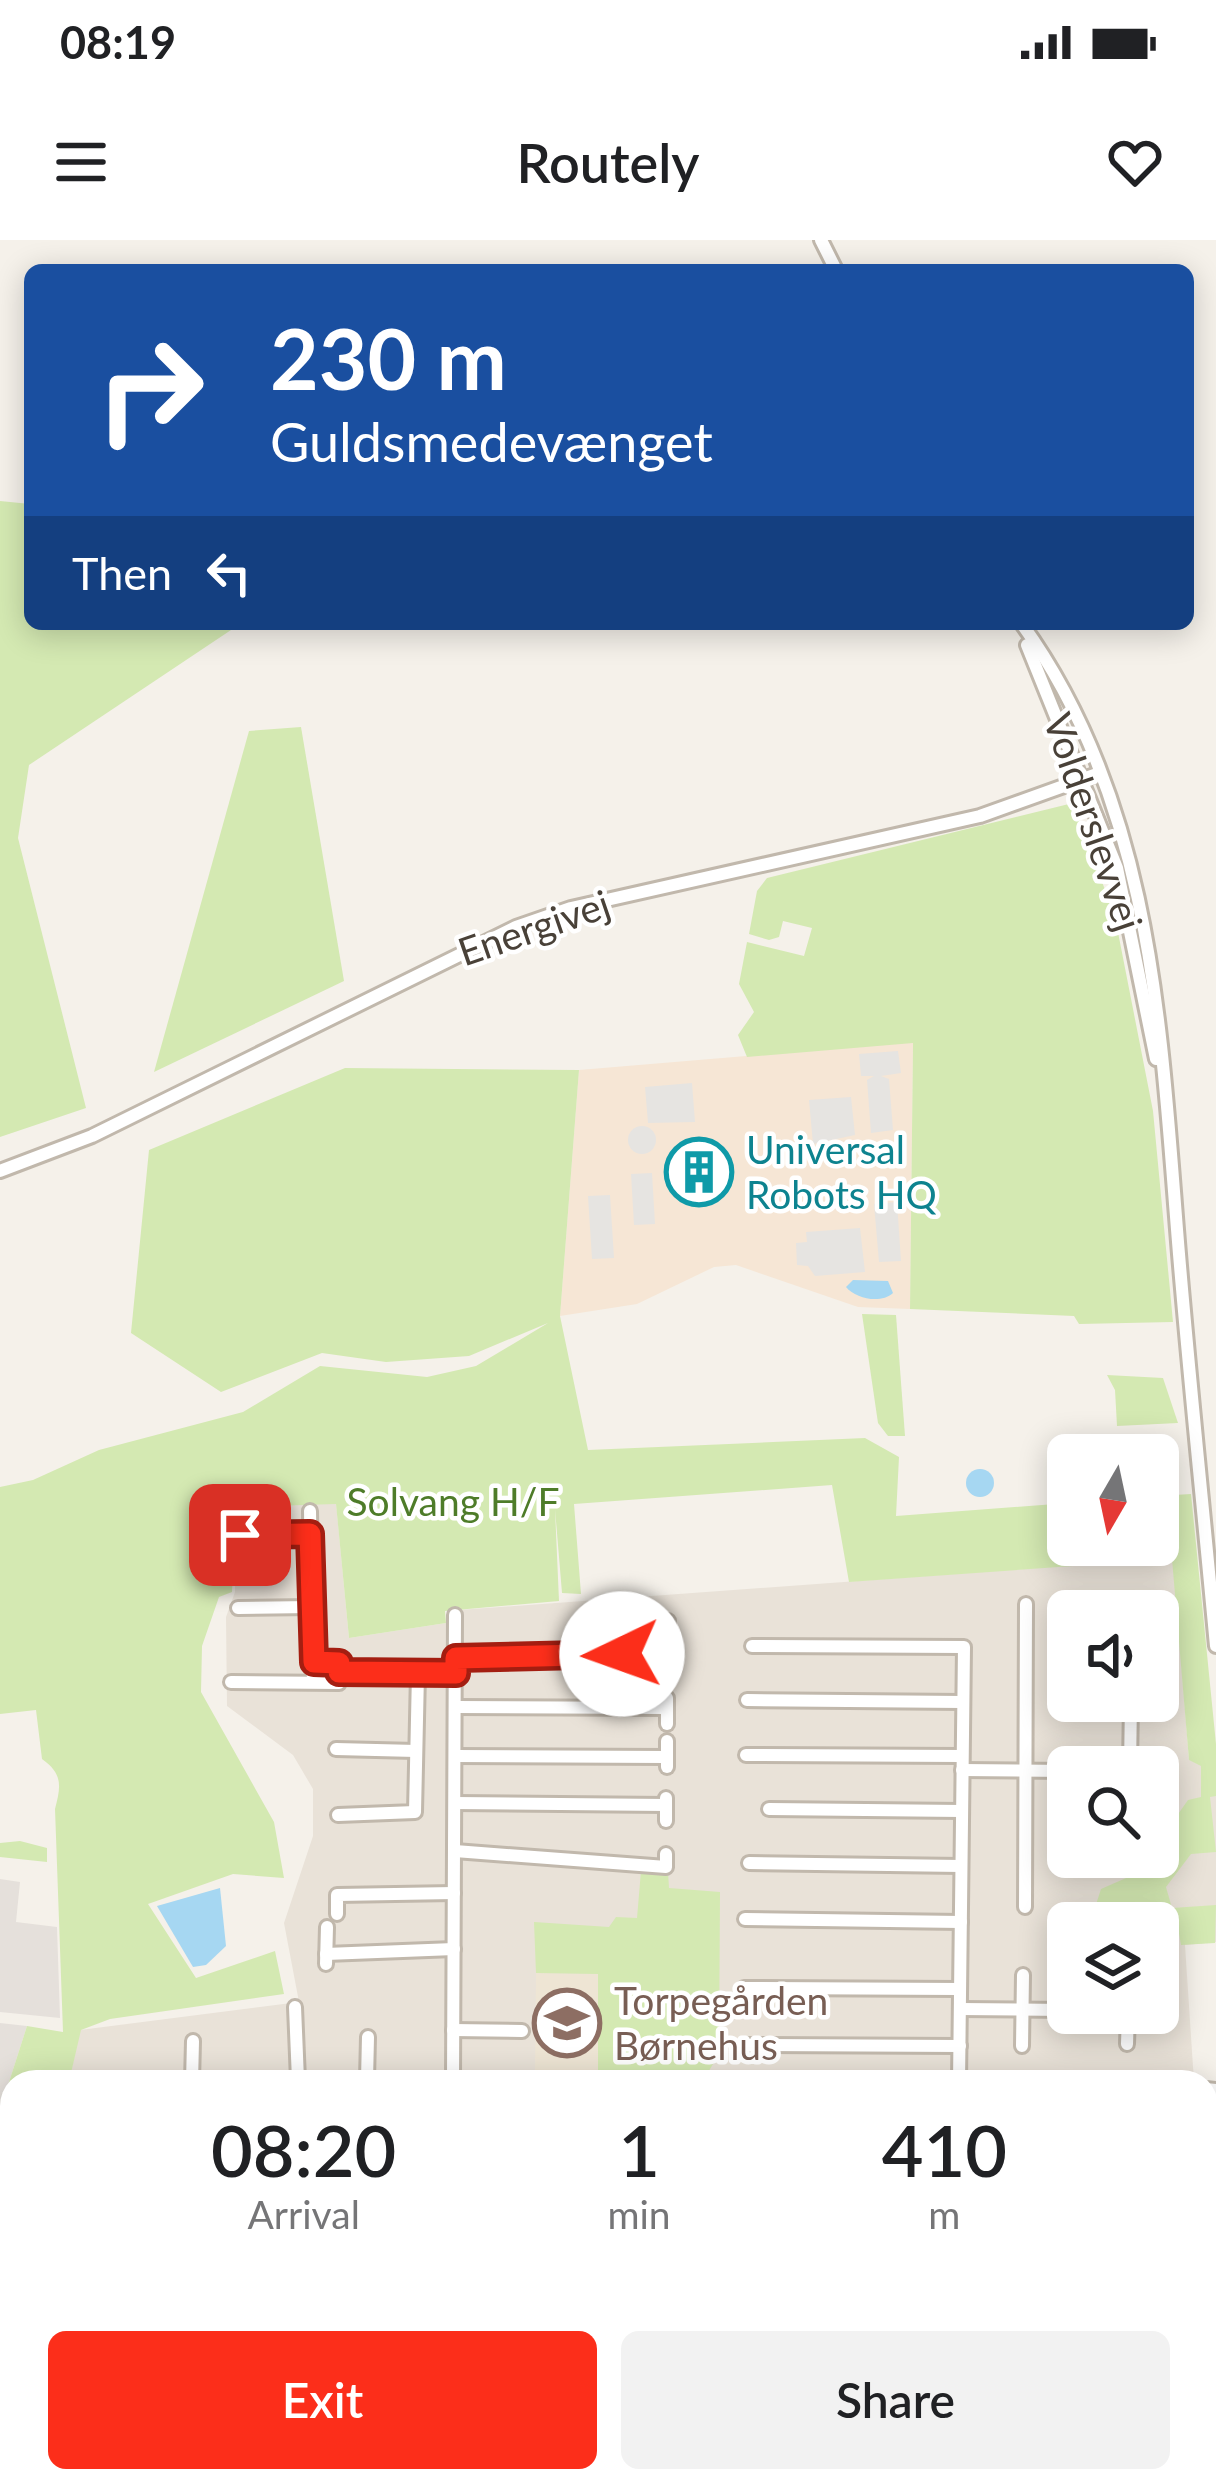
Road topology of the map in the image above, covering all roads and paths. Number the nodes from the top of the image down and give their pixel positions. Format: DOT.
graph roads {
  1 [pos="1023,630"];
  2 [pos="1024,630"];
  3 [pos="1100,773"];
  4 [pos="1085,778"];
  5 [pos="1155,982"];
  6 [pos="1165,1095"];
  7 [pos="0,1171"];
  8 [pos="310,1511"];
  9 [pos="310,1534"];
  10 [pos="240,1535"];
  11 [pos="1026,1604"];
  12 [pos="312,1607"];
  13 [pos="238,1608"];
  14 [pos="455,1615"];
  15 [pos="668,1621"];
  16 [pos="752,1646"];
  17 [pos="1216,1646"];
  18 [pos="668,1654"];
  19 [pos="314,1662"];
  20 [pos="456,1665"];
  21 [pos="339,1672"];
  22 [pos="418,1673"];
  23 [pos="667,1678"];
  24 [pos="231,1682"];
  25 [pos="313,1682"];
  26 [pos="747,1700"];
  27 [pos="963,1702"];
  28 [pos="456,1707"];
  29 [pos="667,1724"];
  30 [pos="667,1741"];
  31 [pos="336,1749"];
  32 [pos="416,1751"];
  33 [pos="746,1755"];
  34 [pos="455,1756"];
  35 [pos="962,1763"];
  36 [pos="1025,1771"];
  37 [pos="1047,1771"];
  38 [pos="455,1803"];
  39 [pos="769,1809"];
  40 [pos="962,1811"];
  41 [pos="338,1815"];
  42 [pos="666,1821"];
  43 [pos="454,1851"];
  44 [pos="666,1854"];
  45 [pos="748,1863"];
  46 [pos="962,1866"];
  47 [pos="454,1893"];
  48 [pos="1024,1907"];
  49 [pos="337,1914"];
  50 [pos="745,1919"];
  51 [pos="961,1922"];
  52 [pos="327,1927"];
  53 [pos="454,1949"];
  54 [pos="1023,1975"];
  55 [pos="960,1989"];
  56 [pos="752,1993"];
  57 [pos="295,2007"];
  58 [pos="960,2008"];
  59 [pos="1023,2009"];
  60 [pos="1047,2009"];
  61 [pos="453,2030"];
  62 [pos="522,2030"];
  63 [pos="1127,2034"];
  64 [pos="368,2037"];
  65 [pos="193,2041"];
  66 [pos="1127,2044"];
  67 [pos="959,2046"];
  68 [pos="1022,2046"];
  69 [pos="754,2060"];
  70 [pos="193,2070"];
  71 [pos="298,2070"];
  72 [pos="367,2070"];
  73 [pos="453,2070"];
  74 [pos="959,2070"];
  1 -- 4 [label="street, Volderslevvej"];
  2 -- 3 [label="street, Volderslevvej"];
  3 -- 4 [label="street, Energivej"];
  3 -- 5 [label="street, Volderslevvej"];
  4 -- 5 [label="street"];
  4 -- 6 [label="street, Volderslevvej"];
  4 -- 7 [label="street, Energivej"];
  5 -- 6 [label="street, Volderslevvej"];
  6 -- 17 [label="street, Volderslevvej"];
  8 -- 9 [label="street"];
  9 -- 10 [label="street"];
  9 -- 12 [label="street"];
  11 -- 36 [label="street"];
  12 -- 13 [label="street"];
  12 -- 19 [label="street"];
  14 -- 20 [label="street"];
  15 -- 18 [label="street"];
  16 -- 27 [label="street"];
  18 -- 20 [label="street"];
  18 -- 23 [label="street"];
  19 -- 21 [label="street"];
  19 -- 25 [label="street"];
  20 -- 22 [label="street"];
  20 -- 28 [label="street"];
  21 -- 22 [label="street"];
  21 -- 25 [label="street"];
  22 -- 32 [label="street"];
  24 -- 25 [label="street"];
  26 -- 27 [label="street"];
  27 -- 35 [label="street"];
  28 -- 29 [label="street"];
  28 -- 34 [label="street"];
  30 -- 34 [label="street"];
  31 -- 32 [label="street"];
  32 -- 41 [label="street"];
  33 -- 35 [label="street"];
  34 -- 38 [label="street"];
  35 -- 36 [label="street"];
  35 -- 40 [label="street"];
  36 -- 37 [label="street"];
  36 -- 48 [label="street"];
  38 -- 42 [label="street"];
  38 -- 43 [label="street"];
  39 -- 40 [label="street"];
  40 -- 46 [label="street"];
  43 -- 44 [label="street"];
  43 -- 47 [label="street"];
  45 -- 46 [label="street"];
  46 -- 51 [label="street"];
  47 -- 49 [label="street"];
  47 -- 53 [label="street"];
  50 -- 51 [label="street"];
  51 -- 55 [label="street"];
  52 -- 53 [label="street"];
  53 -- 61 [label="street"];
  54 -- 59 [label="street"];
  55 -- 56 [label="street"];
  55 -- 58 [label="street"];
  57 -- 71 [label="street"];
  58 -- 59 [label="street"];
  58 -- 67 [label="street"];
  59 -- 60 [label="street"];
  59 -- 68 [label="street"];
  61 -- 62 [label="street"];
  61 -- 73 [label="street"];
  63 -- 66 [label="street"];
  64 -- 72 [label="street"];
  65 -- 70 [label="street"];
  67 -- 69 [label="street"];
  67 -- 74 [label="street"];
}
